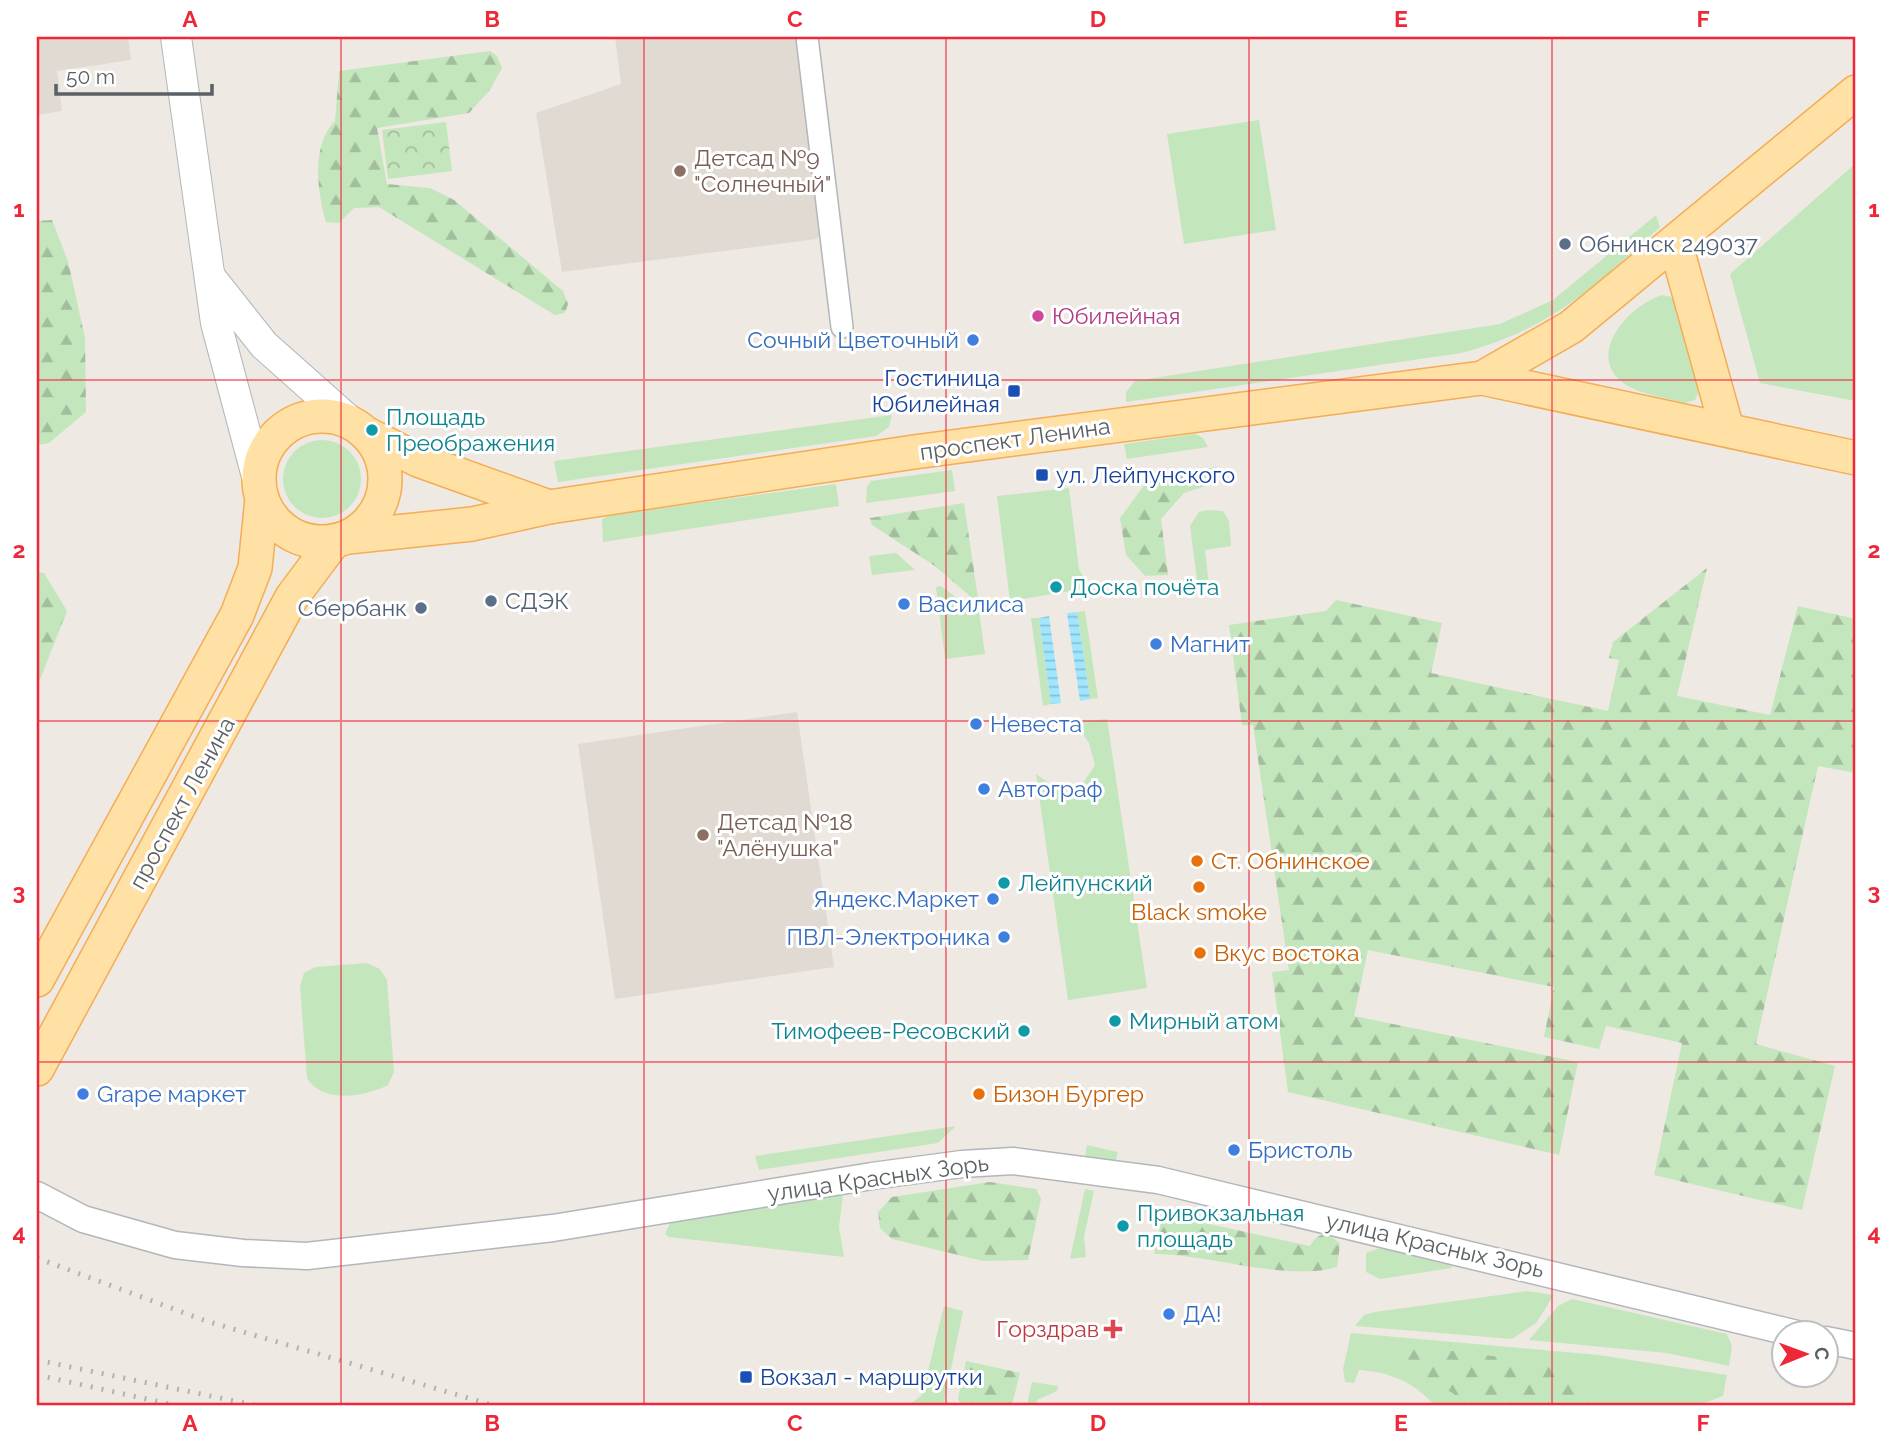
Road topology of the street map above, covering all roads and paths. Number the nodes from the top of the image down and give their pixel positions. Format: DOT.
graph roads {
  1 [pos="176,37"];
  2 [pos="807,37"];
  3 [pos="1856,92"];
  4 [pos="1675,242"];
  5 [pos="210,277"];
  6 [pos="842,327"];
  7 [pos="1482,378"];
  8 [pos="1727,429"];
  9 [pos="360,430"];
  10 [pos="1856,458"];
  11 [pos="261,491"];
  12 [pos="549,507"];
  13 [pos="341,539"];
  14 [pos="37,980"];
  15 [pos="37,1069"];
  16 [pos="37,1195"];
  17 [pos="1770,1327"];
  1 -- 5 [label="main road, проспект Ленина"];
  2 -- 6 [label="street"];
  3 -- 4 [label="main road"];
  4 -- 7 [label="main road"];
  4 -- 8 [label="main road"];
  5 -- 9 [label="main road, проспект Ленина"];
  5 -- 11 [label="main road, проспект Ленина"];
  7 -- 8 [label="main road"];
  7 -- 12 [label="main road, проспект Ленина"];
  8 -- 10 [label="main road"];
  9 -- 11 [label="main road"];
  9 -- 12 [label="main road, проспект Ленина"];
  9 -- 13 [label="main road"];
  11 -- 13 [label="main road"];
  11 -- 14 [label="main road, проспект Ленина"];
  12 -- 13 [label="main road, проспект Ленина"];
  13 -- 15 [label="main road, проспект Ленина"];
  16 -- 17 [label="street, улица Красных Зорь"];
}
